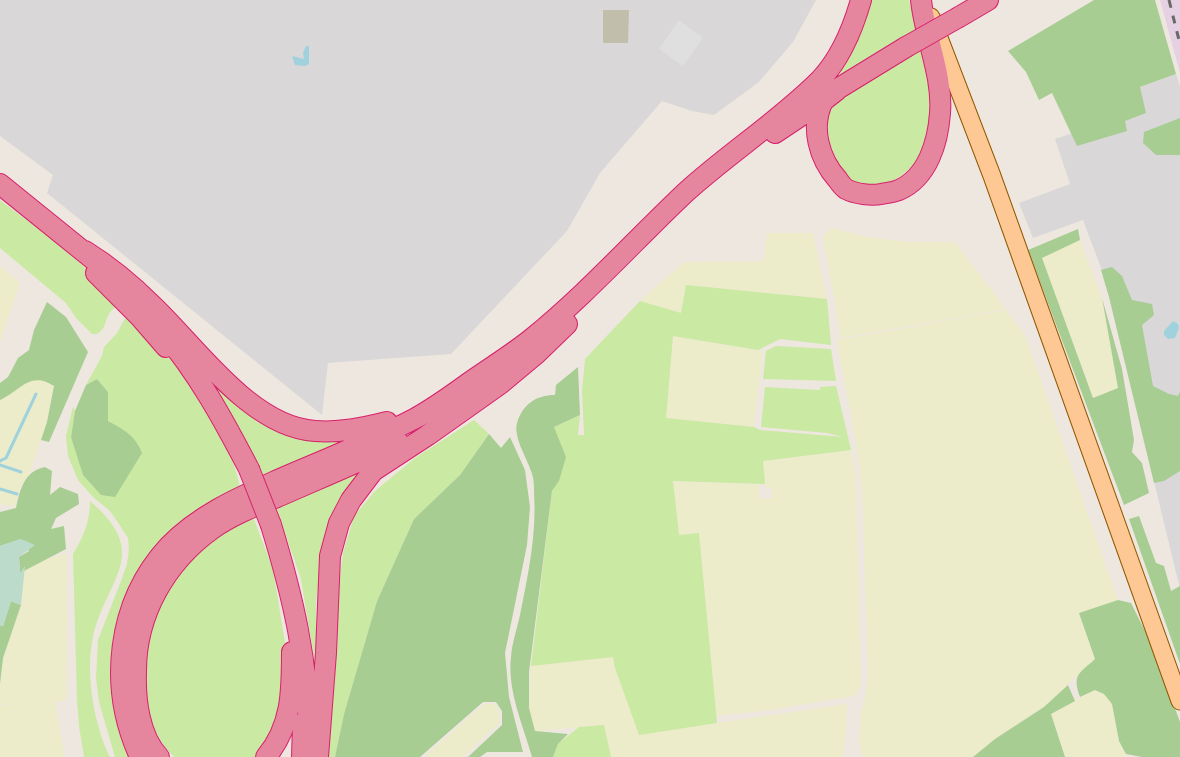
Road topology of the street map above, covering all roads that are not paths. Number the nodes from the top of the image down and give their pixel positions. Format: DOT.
graph roads {
  1 [pos="861,0"];
  2 [pos="921,0"];
  3 [pos="925,0"];
  4 [pos="988,0"];
  5 [pos="830,96"];
  6 [pos="747,143"];
  7 [pos="0,184"];
  8 [pos="0,195"];
  9 [pos="119,284"];
  10 [pos="146,311"];
  11 [pos="452,406"];
  12 [pos="268,526"];
  13 [pos="288,607"];
  14 [pos="1180,701"];
  15 [pos="140,757"];
  16 [pos="159,757"];
  17 [pos="266,757"];
  18 [pos="302,757"];
  19 [pos="308,757"];
  20 [pos="318,757"];
  1 -- 6 [label="highway"];
  2 -- 5 [label="highway"];
  3 -- 14 [label="main road"];
  4 -- 5 [label="highway, bridge"];
  5 -- 6 [label="highway"];
  5 -- 11 [label="highway"];
  6 -- 11 [label="highway"];
  7 -- 9 [label="highway"];
  8 -- 9 [label="highway"];
  9 -- 10 [label="highway"];
  10 -- 11 [label="highway"];
  10 -- 12 [label="highway, bridge"];
  11 -- 15 [label="highway"];
  11 -- 16 [label="highway"];
  11 -- 20 [label="highway"];
  12 -- 13 [label="highway"];
  12 -- 19 [label="highway"];
  13 -- 17 [label="highway"];
  13 -- 18 [label="highway"];
}
